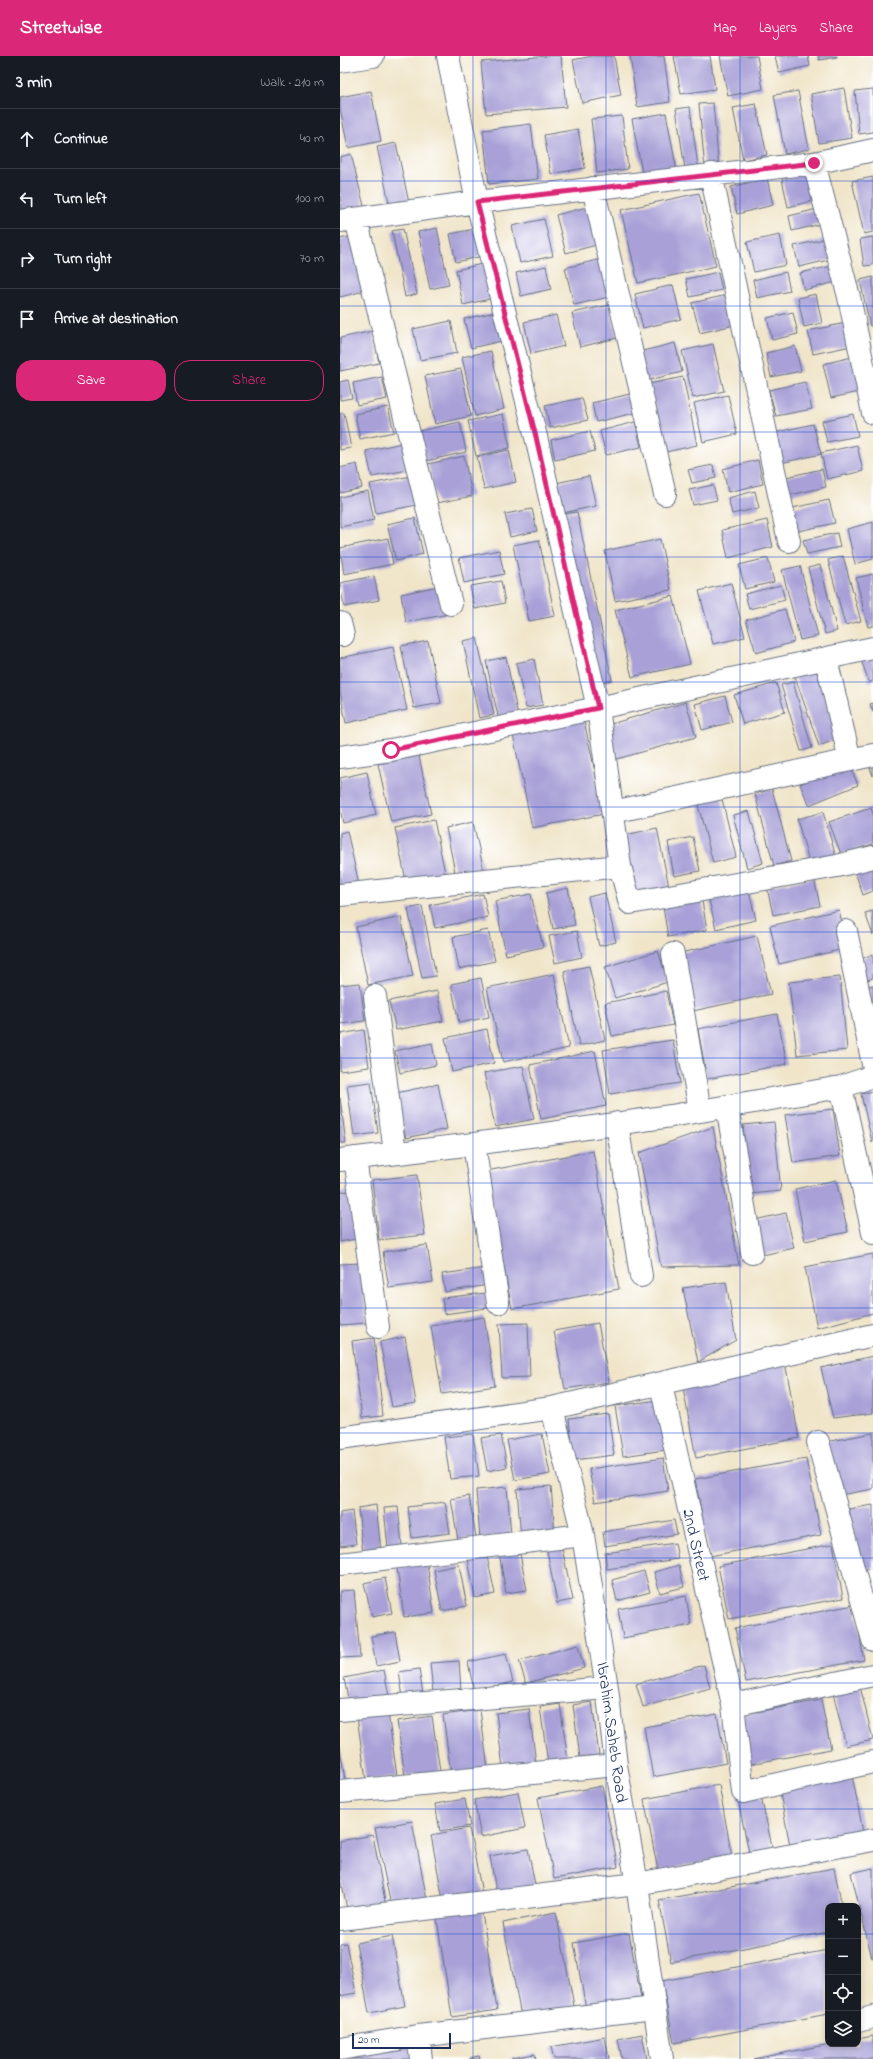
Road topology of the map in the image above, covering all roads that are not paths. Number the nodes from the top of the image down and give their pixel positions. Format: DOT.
graph roads {
  1 [pos="372,56"];
  2 [pos="448,56"];
  3 [pos="340,61"];
  4 [pos="873,150"];
  5 [pos="814,163"];
  6 [pos="711,174"];
  7 [pos="594,188"];
  8 [pos="477,202"];
  9 [pos="348,220"];
  10 [pos="873,413"];
  11 [pos="665,494"];
  12 [pos="789,541"];
  13 [pos="451,604"];
  14 [pos="340,623"];
  15 [pos="340,635"];
  16 [pos="873,648"];
  17 [pos="826,659"];
  18 [pos="598,708"];
  19 [pos="873,755"];
  20 [pos="340,757"];
  21 [pos="850,760"];
  22 [pos="613,812"];
  23 [pos="873,856"];
  24 [pos="620,866"];
  25 [pos="340,895"];
  26 [pos="846,931"];
  27 [pos="673,954"];
  28 [pos="375,996"];
  29 [pos="873,1064"];
  30 [pos="873,1076"];
  31 [pos="841,1087"];
  32 [pos="727,1106"];
  33 [pos="700,1111"];
  34 [pos="617,1123"];
  35 [pos="474,1144"];
  36 [pos="395,1153"];
  37 [pos="347,1159"];
  38 [pos="873,1233"];
  39 [pos="752,1253"];
  40 [pos="640,1276"];
  41 [pos="498,1303"];
  42 [pos="378,1327"];
  43 [pos="873,1335"];
  44 [pos="661,1384"];
  45 [pos="552,1408"];
  46 [pos="340,1438"];
  47 [pos="818,1442"];
  48 [pos="583,1535"];
  49 [pos="340,1564"];
  50 [pos="873,1640"];
  51 [pos="873,1676"];
  52 [pos="607,1688"];
  53 [pos="733,1705"];
  54 [pos="340,1710"];
  55 [pos="873,1762"];
  56 [pos="616,1765"];
  57 [pos="340,1792"];
  58 [pos="873,1840"];
  59 [pos="637,1884"];
  60 [pos="340,1919"];
  61 [pos="654,2008"];
  62 [pos="873,2017"];
  63 [pos="861,2020"];
  64 [pos="418,2036"];
  65 [pos="340,2049"];
  66 [pos="421,2059"];
  67 [pos="662,2059"];
  1 -- 3 [label="street"];
  2 -- 8 [label="street"];
  4 -- 5 [label="street"];
  5 -- 6 [label="street"];
  5 -- 10 [label="street"];
  6 -- 7 [label="street"];
  6 -- 12 [label="street"];
  7 -- 8 [label="street"];
  7 -- 11 [label="street"];
  8 -- 9 [label="street"];
  8 -- 18 [label="street"];
  9 -- 13 [label="street"];
  14 -- 15 [label="street"];
  16 -- 17 [label="street"];
  17 -- 18 [label="street"];
  17 -- 21 [label="street"];
  18 -- 20 [label="street"];
  18 -- 22 [label="street"];
  19 -- 21 [label="street"];
  21 -- 22 [label="street"];
  22 -- 24 [label="street"];
  23 -- 24 [label="street"];
  24 -- 25 [label="street"];
  26 -- 29 [label="street"];
  27 -- 33 [label="street"];
  28 -- 36 [label="street"];
  30 -- 31 [label="street"];
  31 -- 32 [label="street"];
  31 -- 38 [label="street"];
  32 -- 33 [label="street"];
  32 -- 39 [label="street"];
  33 -- 34 [label="street"];
  34 -- 35 [label="street"];
  34 -- 40 [label="street"];
  35 -- 36 [label="street"];
  35 -- 41 [label="street"];
  36 -- 37 [label="street"];
  37 -- 42 [label="street"];
  43 -- 44 [label="street"];
  44 -- 45 [label="street"];
  44 -- 53 [label="street, 2nd Street"];
  45 -- 46 [label="street"];
  45 -- 48 [label="street, Ibrahim Saheb Road"];
  47 -- 50 [label="street"];
  48 -- 49 [label="street"];
  48 -- 52 [label="street, Ibrahim Saheb Road"];
  51 -- 53 [label="street"];
  52 -- 54 [label="street"];
  52 -- 56 [label="street, Ibrahim Saheb Road"];
  53 -- 55 [label="street, 2nd Street"];
  56 -- 57 [label="street"];
  56 -- 59 [label="street, Ibrahim Saheb Road"];
  58 -- 59 [label="street"];
  59 -- 60 [label="street"];
  59 -- 61 [label="street, Ibrahim Saheb Road"];
  61 -- 64 [label="street"];
  61 -- 67 [label="street, Ibrahim Saheb Road"];
  62 -- 63 [label="street"];
  64 -- 65 [label="street"];
  64 -- 66 [label="street"];
}
